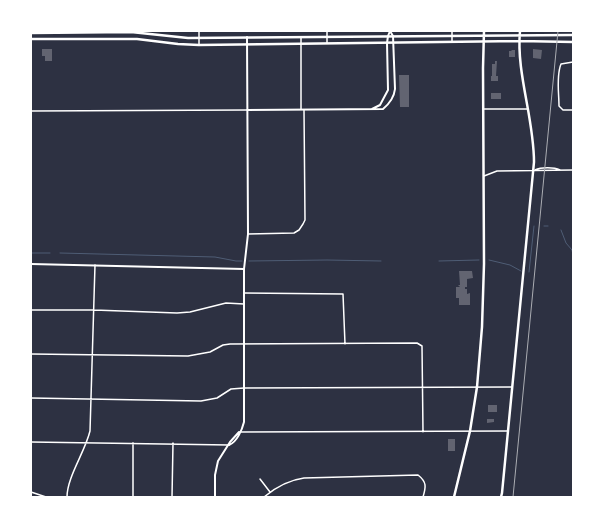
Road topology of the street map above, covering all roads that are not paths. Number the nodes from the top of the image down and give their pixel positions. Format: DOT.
graph roads {
  1 [pos="199,31"];
  2 [pos="327,31"];
  3 [pos="390,31"];
  4 [pos="452,31"];
  5 [pos="484,31"];
  6 [pos="520,31"];
  7 [pos="31,32"];
  8 [pos="63,32"];
  9 [pos="452,35"];
  10 [pos="520,35"];
  11 [pos="573,35"];
  12 [pos="327,36"];
  13 [pos="361,36"];
  14 [pos="388,36"];
  15 [pos="393,36"];
  16 [pos="483,36"];
  17 [pos="246,37"];
  18 [pos="277,37"];
  19 [pos="301,37"];
  20 [pos="199,38"];
  21 [pos="31,39"];
  22 [pos="63,39"];
  23 [pos="520,41"];
  24 [pos="483,42"];
  25 [pos="573,42"];
  26 [pos="301,43"];
  27 [pos="327,43"];
  28 [pos="361,43"];
  29 [pos="387,43"];
  30 [pos="393,43"];
  31 [pos="452,43"];
  32 [pos="246,44"];
  33 [pos="277,44"];
  34 [pos="199,45"];
  35 [pos="573,62"];
  36 [pos="483,109"];
  37 [pos="529,109"];
  38 [pos="247,110"];
  39 [pos="303,110"];
  40 [pos="371,110"];
  41 [pos="573,110"];
  42 [pos="31,111"];
  43 [pos="561,170"];
  44 [pos="573,170"];
  45 [pos="533,171"];
  46 [pos="484,176"];
  47 [pos="248,234"];
  48 [pos="31,264"];
  49 [pos="95,265"];
  50 [pos="244,270"];
  51 [pos="244,293"];
  52 [pos="244,304"];
  53 [pos="31,310"];
  54 [pos="94,310"];
  55 [pos="244,344"];
  56 [pos="345,344"];
  57 [pos="31,354"];
  58 [pos="92,355"];
  59 [pos="477,386"];
  60 [pos="422,387"];
  61 [pos="512,387"];
  62 [pos="244,388"];
  63 [pos="31,398"];
  64 [pos="92,398"];
  65 [pos="470,431"];
  66 [pos="508,431"];
  67 [pos="240,432"];
  68 [pos="423,432"];
  69 [pos="31,442"];
  70 [pos="87,442"];
  71 [pos="133,443"];
  72 [pos="173,444"];
  73 [pos="229,445"];
  74 [pos="260,479"];
  75 [pos="31,492"];
  76 [pos="270,492"];
  77 [pos="46,497"];
  78 [pos="67,497"];
  79 [pos="133,497"];
  80 [pos="172,497"];
  81 [pos="215,497"];
  82 [pos="264,497"];
  83 [pos="423,497"];
  84 [pos="454,497"];
  85 [pos="501,497"];
  1 -- 20 [label="street"];
  2 -- 12 [label="street"];
  3 -- 14 [label="street"];
  3 -- 15 [label="street"];
  4 -- 9 [label="street"];
  5 -- 16 [label="main road"];
  6 -- 10 [label="main road"];
  7 -- 8 [label="main road"];
  8 -- 20 [label="main road"];
  8 -- 22 [label="main road"];
  9 -- 15 [label="main road"];
  9 -- 16 [label="main road"];
  9 -- 31 [label="street"];
  10 -- 11 [label="main road"];
  10 -- 16 [label="main road"];
  10 -- 23 [label="main road"];
  12 -- 13 [label="main road"];
  12 -- 19 [label="main road"];
  12 -- 27 [label="street"];
  13 -- 14 [label="main road"];
  13 -- 28 [label="main road"];
  14 -- 15 [label="main road"];
  14 -- 29 [label="street"];
  15 -- 30 [label="street"];
  16 -- 24 [label="main road"];
  17 -- 18 [label="main road"];
  17 -- 20 [label="main road"];
  17 -- 32 [label="street"];
  18 -- 19 [label="main road"];
  18 -- 33 [label="main road"];
  19 -- 26 [label="street"];
  20 -- 34 [label="street"];
  21 -- 22 [label="main road"];
  22 -- 34 [label="main road"];
  23 -- 24 [label="main road"];
  23 -- 25 [label="main road"];
  23 -- 37 [label="main road"];
  24 -- 31 [label="main road"];
  24 -- 36 [label="main road"];
  26 -- 27 [label="main road"];
  26 -- 33 [label="main road"];
  26 -- 39 [label="street"];
  27 -- 28 [label="main road"];
  28 -- 29 [label="main road"];
  29 -- 30 [label="main road"];
  29 -- 40 [label="street"];
  30 -- 31 [label="main road"];
  30 -- 40 [label="street"];
  32 -- 33 [label="main road"];
  32 -- 34 [label="main road"];
  32 -- 38 [label="street"];
  35 -- 41 [label="street"];
  36 -- 37 [label="street"];
  36 -- 46 [label="main road"];
  37 -- 45 [label="main road"];
  38 -- 39 [label="street"];
  38 -- 42 [label="street"];
  38 -- 47 [label="street"];
  39 -- 40 [label="street"];
  39 -- 47 [label="street"];
  43 -- 44 [label="street"];
  43 -- 45 [label="street"];
  43 -- 45 [label="street"];
  45 -- 46 [label="street"];
  45 -- 61 [label="main road"];
  46 -- 59 [label="main road"];
  47 -- 50 [label="street"];
  48 -- 49 [label="street"];
  49 -- 50 [label="street"];
  49 -- 54 [label="street"];
  50 -- 51 [label="street"];
  51 -- 52 [label="street"];
  51 -- 56 [label="street"];
  52 -- 54 [label="street"];
  52 -- 55 [label="street"];
  53 -- 54 [label="street"];
  54 -- 58 [label="street"];
  55 -- 56 [label="street"];
  55 -- 58 [label="street"];
  55 -- 62 [label="street"];
  56 -- 60 [label="street"];
  57 -- 58 [label="street"];
  58 -- 64 [label="street"];
  59 -- 60 [label="street"];
  59 -- 61 [label="street"];
  59 -- 65 [label="main road"];
  60 -- 62 [label="street"];
  60 -- 68 [label="street"];
  61 -- 66 [label="main road"];
  62 -- 64 [label="street"];
  62 -- 67 [label="street"];
  63 -- 64 [label="street"];
  64 -- 70 [label="street"];
  65 -- 66 [label="street"];
  65 -- 68 [label="street"];
  65 -- 84 [label="main road"];
  66 -- 85 [label="main road"];
  67 -- 68 [label="street"];
  67 -- 73 [label="street"];
  69 -- 70 [label="street"];
  70 -- 71 [label="street"];
  70 -- 78 [label="street"];
  71 -- 72 [label="street"];
  71 -- 79 [label="street"];
  72 -- 73 [label="street"];
  72 -- 80 [label="street"];
  73 -- 81 [label="street"];
  74 -- 76 [label="street"];
  75 -- 77 [label="street"];
  76 -- 82 [label="street"];
  76 -- 83 [label="street"];
}
